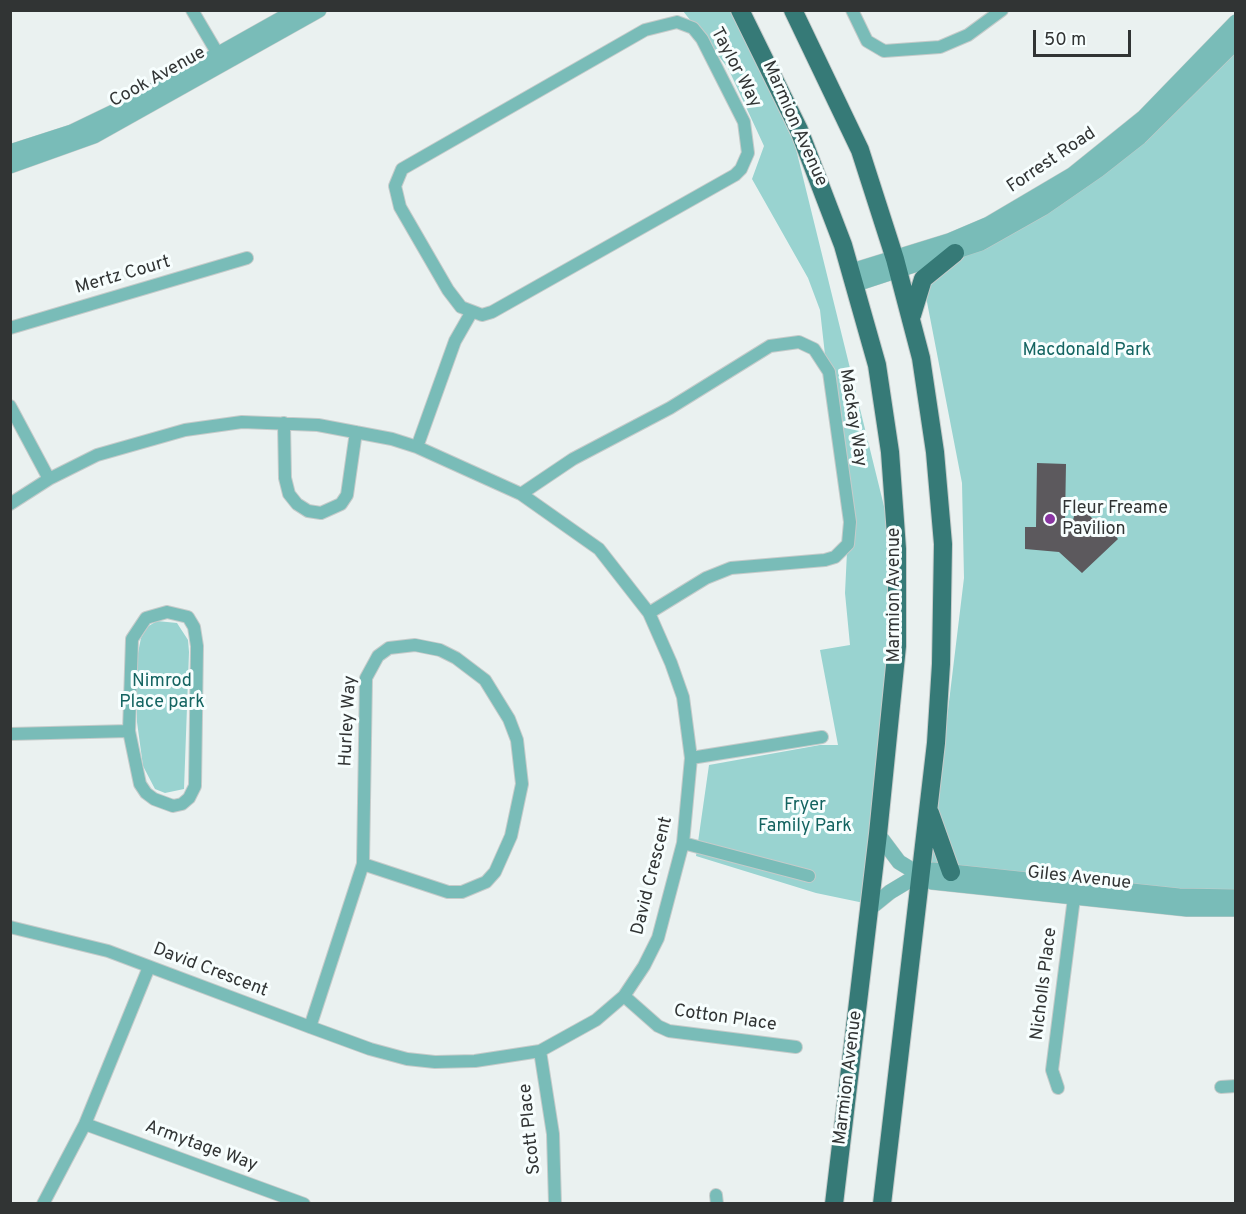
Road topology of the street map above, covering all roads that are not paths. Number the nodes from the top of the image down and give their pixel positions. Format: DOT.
graph roads {
  1 [pos="192,10"];
  2 [pos="297,10"];
  3 [pos="319,10"];
  4 [pos="741,10"];
  5 [pos="793,10"];
  6 [pos="852,10"];
  7 [pos="1002,10"];
  8 [pos="1236,22"];
  9 [pos="1236,42"];
  10 [pos="220,59"];
  11 [pos="10,152"];
  12 [pos="10,166"];
  13 [pos="955,253"];
  14 [pos="247,258"];
  15 [pos="897,265"];
  16 [pos="854,278"];
  17 [pos="471,312"];
  18 [pos="912,321"];
  19 [pos="10,328"];
  20 [pos="10,406"];
  21 [pos="285,423"];
  22 [pos="356,432"];
  23 [pos="417,447"];
  24 [pos="49,479"];
  25 [pos="521,494"];
  26 [pos="10,504"];
  27 [pos="649,613"];
  28 [pos="129,731"];
  29 [pos="10,734"];
  30 [pos="822,737"];
  31 [pos="692,758"];
  32 [pos="928,805"];
  33 [pos="878,834"];
  34 [pos="683,843"];
  35 [pos="363,864"];
  36 [pos="951,872"];
  37 [pos="920,874"];
  38 [pos="809,876"];
  39 [pos="1075,891"];
  40 [pos="1236,897"];
  41 [pos="869,909"];
  42 [pos="1236,909"];
  43 [pos="10,927"];
  44 [pos="149,967"];
  45 [pos="624,996"];
  46 [pos="310,1027"];
  47 [pos="796,1047"];
  48 [pos="540,1051"];
  49 [pos="1236,1086"];
  50 [pos="1058,1088"];
  51 [pos="1221,1088"];
  52 [pos="85,1124"];
  53 [pos="43,1203"];
  54 [pos="304,1203"];
  55 [pos="555,1203"];
  56 [pos="834,1203"];
  57 [pos="882,1203"];
  1 -- 10 [label="street"];
  2 -- 10 [label="street, Cook Avenue"];
  3 -- 10 [label="street, Cook Avenue"];
  4 -- 16 [label="highway, Marmion Avenue"];
  5 -- 15 [label="highway"];
  6 -- 7 [label="street"];
  8 -- 15 [label="street, Forrest Road"];
  9 -- 13 [label="street, Forrest Road"];
  10 -- 11 [label="street, Cook Avenue"];
  10 -- 12 [label="street, Cook Avenue"];
  13 -- 15 [label="street, Forrest Road"];
  13 -- 18 [label="highway"];
  14 -- 19 [label="street, Mertz Court"];
  15 -- 16 [label="street, Forrest Road"];
  15 -- 18 [label="highway"];
  16 -- 33 [label="highway, Marmion Avenue"];
  17 -- 17 [label="street, Taylor Way"];
  17 -- 23 [label="street"];
  18 -- 32 [label="highway"];
  20 -- 24 [label="street"];
  21 -- 22 [label="street, David Crescent"];
  21 -- 22 [label="street"];
  21 -- 24 [label="street, David Crescent"];
  22 -- 23 [label="street, David Crescent"];
  23 -- 25 [label="street, David Crescent"];
  24 -- 26 [label="street, David Crescent"];
  25 -- 27 [label="street, David Crescent"];
  25 -- 27 [label="street, Mackay Way"];
  27 -- 31 [label="street, David Crescent"];
  28 -- 28 [label="street"];
  28 -- 29 [label="street"];
  30 -- 31 [label="street"];
  31 -- 34 [label="street, David Crescent"];
  32 -- 36 [label="highway"];
  32 -- 37 [label="highway"];
  33 -- 37 [label="street, Giles Avenue"];
  33 -- 41 [label="highway, Marmion Avenue"];
  34 -- 38 [label="street"];
  34 -- 45 [label="street, David Crescent"];
  35 -- 35 [label="street, Hurley Way"];
  35 -- 46 [label="street, Hurley Way"];
  36 -- 37 [label="street, Giles Avenue"];
  36 -- 39 [label="street, Giles Avenue"];
  37 -- 39 [label="street, Giles Avenue"];
  37 -- 41 [label="street, Giles Avenue"];
  37 -- 57 [label="highway"];
  39 -- 40 [label="street, Giles Avenue"];
  39 -- 42 [label="street, Giles Avenue"];
  39 -- 50 [label="street, Nicholls Place"];
  41 -- 56 [label="highway, Marmion Avenue"];
  43 -- 44 [label="street, David Crescent"];
  44 -- 46 [label="street, David Crescent"];
  44 -- 52 [label="street"];
  45 -- 47 [label="street, Cotton Place"];
  45 -- 48 [label="street, David Crescent"];
  46 -- 48 [label="street, David Crescent"];
  48 -- 55 [label="street, Scott Place"];
  49 -- 51 [label="street"];
  52 -- 53 [label="street"];
  52 -- 54 [label="street, Armytage Way"];
}
